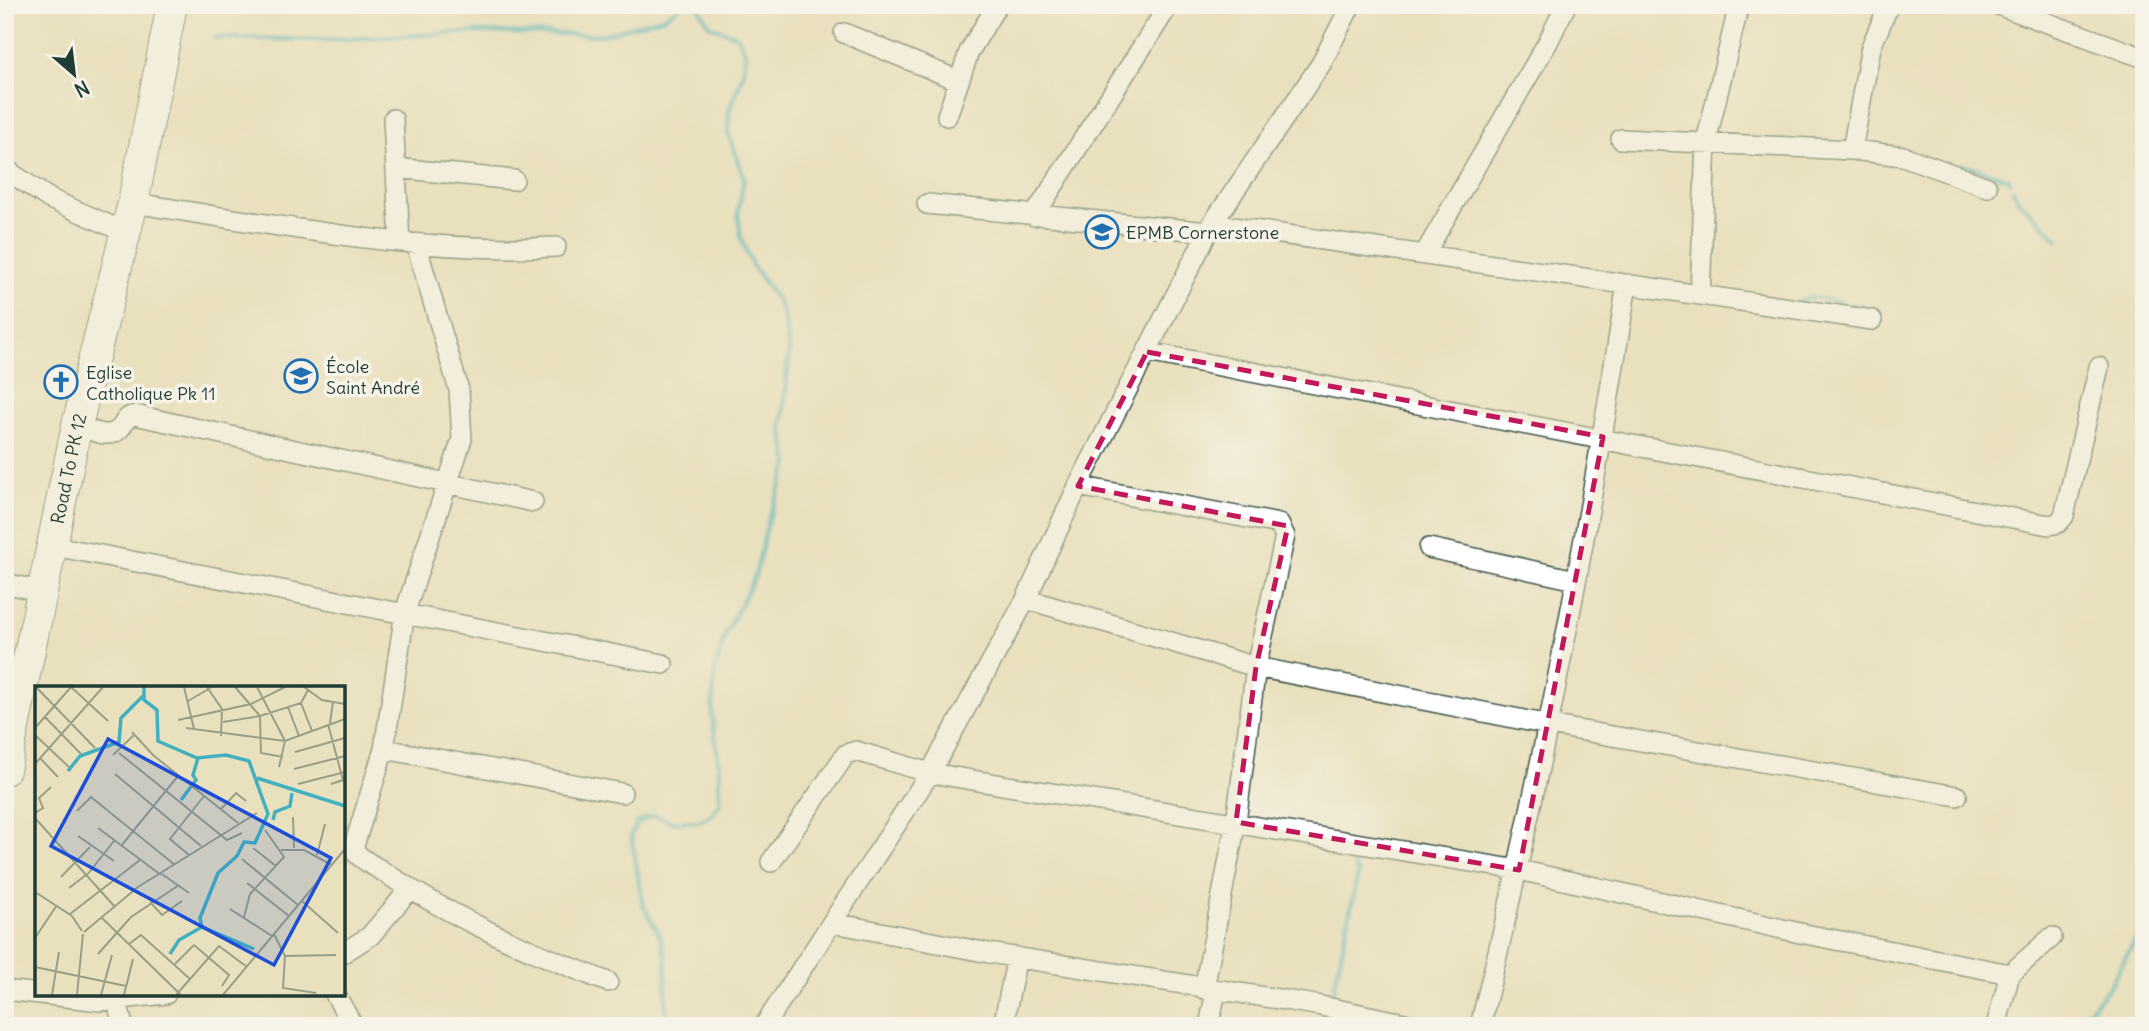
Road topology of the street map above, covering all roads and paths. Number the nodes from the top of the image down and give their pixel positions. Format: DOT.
graph roads {
  1 [pos="172,5"];
  2 [pos="997,5"];
  3 [pos="1169,5"];
  4 [pos="1351,5"];
  5 [pos="1566,5"];
  6 [pos="1739,5"];
  7 [pos="1889,5"];
  8 [pos="1998,5"];
  9 [pos="844,33"];
  10 [pos="2143,56"];
  11 [pos="957,80"];
  12 [pos="947,116"];
  13 [pos="393,119"];
  14 [pos="1621,139"];
  15 [pos="1706,142"];
  16 [pos="1852,150"];
  17 [pos="396,168"];
  18 [pos="5,169"];
  19 [pos="514,180"];
  20 [pos="1987,187"];
  21 [pos="133,203"];
  22 [pos="928,204"];
  23 [pos="1034,216"];
  24 [pos="1210,228"];
  25 [pos="127,233"];
  26 [pos="408,243"];
  27 [pos="556,247"];
  28 [pos="1424,255"];
  29 [pos="1627,284"];
  30 [pos="1700,295"];
  31 [pos="1872,320"];
  32 [pos="1147,352"];
  33 [pos="2099,367"];
  34 [pos="77,425"];
  35 [pos="1603,438"];
  36 [pos="446,481"];
  37 [pos="1078,486"];
  38 [pos="533,502"];
  39 [pos="54,546"];
  40 [pos="1429,548"];
  41 [pos="1576,580"];
  42 [pos="5,583"];
  43 [pos="43,592"];
  44 [pos="1026,599"];
  45 [pos="405,612"];
  46 [pos="663,664"];
  47 [pos="1256,667"];
  48 [pos="1549,725"];
  49 [pos="384,749"];
  50 [pos="5,770"];
  51 [pos="930,773"];
  52 [pos="622,793"];
  53 [pos="1956,796"];
  54 [pos="1236,822"];
  55 [pos="771,862"];
  56 [pos="1519,870"];
  57 [pos="410,889"];
  58 [pos="834,923"];
  59 [pos="2052,937"];
  60 [pos="345,952"];
  61 [pos="1017,957"];
  62 [pos="2010,974"];
  63 [pos="608,982"];
  64 [pos="5,990"];
  65 [pos="1210,990"];
  66 [pos="35,994"];
  67 [pos="46,996"];
  68 [pos="152,996"];
  69 [pos="336,996"];
  70 [pos="117,1001"];
  71 [pos="123,1026"];
  72 [pos="353,1026"];
  73 [pos="764,1026"];
  74 [pos="1003,1026"];
  75 [pos="1209,1026"];
  76 [pos="1419,1026"];
  77 [pos="1480,1026"];
  78 [pos="1996,1026"];
  1 -- 21 [label="main road, Road To PK 12"];
  2 -- 11 [label="street"];
  3 -- 23 [label="street"];
  4 -- 24 [label="street"];
  5 -- 28 [label="street"];
  6 -- 15 [label="street"];
  7 -- 16 [label="street"];
  8 -- 10 [label="street"];
  9 -- 11 [label="street"];
  11 -- 12 [label="street"];
  13 -- 17 [label="street"];
  14 -- 15 [label="street"];
  15 -- 16 [label="street"];
  15 -- 30 [label="street"];
  16 -- 20 [label="street"];
  17 -- 19 [label="street"];
  17 -- 26 [label="street"];
  18 -- 25 [label="street"];
  21 -- 25 [label="main road, Road To PK 12"];
  21 -- 26 [label="street"];
  22 -- 23 [label="street"];
  23 -- 24 [label="street"];
  24 -- 28 [label="street"];
  24 -- 32 [label="street"];
  25 -- 34 [label="main road, Road To PK 12"];
  26 -- 27 [label="street"];
  26 -- 36 [label="street"];
  28 -- 29 [label="street"];
  29 -- 30 [label="street"];
  29 -- 35 [label="street"];
  30 -- 31 [label="street"];
  32 -- 35 [label="street"];
  32 -- 37 [label="street"];
  33 -- 35 [label="street"];
  34 -- 36 [label="street"];
  34 -- 39 [label="main road, Road To PK 12"];
  35 -- 41 [label="street"];
  36 -- 38 [label="street"];
  36 -- 45 [label="street"];
  37 -- 44 [label="street"];
  37 -- 47 [label="street"];
  39 -- 43 [label="main road, Road To PK 12"];
  39 -- 45 [label="street"];
  40 -- 41 [label="street"];
  41 -- 48 [label="street"];
  42 -- 43 [label="street"];
  43 -- 50 [label="main road, Road To PK 12"];
  44 -- 47 [label="street"];
  44 -- 51 [label="street"];
  45 -- 46 [label="street"];
  45 -- 49 [label="street"];
  47 -- 48 [label="street"];
  47 -- 54 [label="street"];
  48 -- 53 [label="street"];
  48 -- 56 [label="street"];
  49 -- 52 [label="street"];
  49 -- 57 [label="street"];
  51 -- 54 [label="street"];
  51 -- 55 [label="street"];
  51 -- 58 [label="street"];
  54 -- 56 [label="street"];
  54 -- 65 [label="street"];
  56 -- 62 [label="street"];
  56 -- 77 [label="street"];
  57 -- 60 [label="street"];
  57 -- 63 [label="street"];
  58 -- 61 [label="street"];
  58 -- 73 [label="street"];
  59 -- 62 [label="street"];
  61 -- 65 [label="street"];
  61 -- 74 [label="street"];
  62 -- 78 [label="street"];
  64 -- 66 [label="street"];
  65 -- 75 [label="street"];
  65 -- 76 [label="street"];
  67 -- 70 [label="street"];
  68 -- 70 [label="street"];
  69 -- 72 [label="street"];
  70 -- 71 [label="street"];
}
